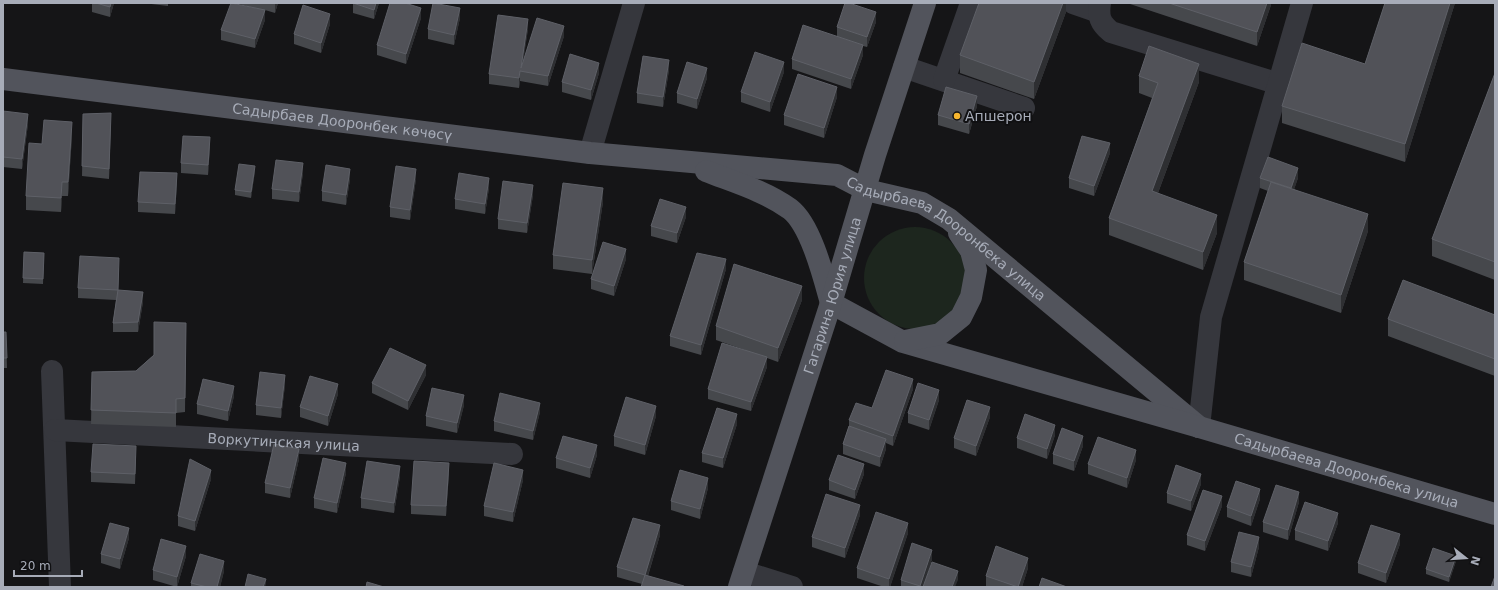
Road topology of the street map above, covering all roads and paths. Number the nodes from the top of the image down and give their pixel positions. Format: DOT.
graph roads {
  1 [pos="634,3"];
  2 [pos="925,3"];
  3 [pos="970,3"];
  4 [pos="1073,3"];
  5 [pos="1302,3"];
  6 [pos="1100,8"];
  7 [pos="904,67"];
  8 [pos="3,79"];
  9 [pos="944,80"];
  10 [pos="1279,84"];
  11 [pos="1024,108"];
  12 [pos="590,153"];
  13 [pos="682,162"];
  14 [pos="866,190"];
  15 [pos="949,219"];
  16 [pos="831,303"];
  17 [pos="903,342"];
  18 [pos="52,371"];
  19 [pos="1199,426"];
  20 [pos="55,430"];
  21 [pos="512,454"];
  22 [pos="1495,514"];
  23 [pos="742,580"];
  24 [pos="60,587"];
  25 [pos="792,587"];
  1 -- 12 [label="street"];
  2 -- 7 [label="main road, Гагарина Юрия улица"];
  3 -- 9 [label="street"];
  4 -- 6 [label="street"];
  5 -- 10 [label="street"];
  6 -- 10 [label="street"];
  7 -- 9 [label="street"];
  7 -- 14 [label="main road, Гагарина Юрия улица"];
  8 -- 12 [label="main road, Садырбаев Дооронбек көчөсү"];
  9 -- 11 [label="street"];
  10 -- 19 [label="street"];
  12 -- 13 [label="main road, Садырбаев Дооронбек көчөсү"];
  13 -- 14 [label="main road, Садырбаева Дооронбека улица"];
  13 -- 16 [label="main road"];
  14 -- 15 [label="main road, Садырбаева Дооронбека улица"];
  14 -- 16 [label="main road, Гагарина Юрия улица"];
  15 -- 17 [label="main road"];
  15 -- 19 [label="main road, Садырбаева Дооронбека улица"];
  16 -- 17 [label="main road, Садырбаева Дооронбека улица"];
  16 -- 23 [label="main road, Гагарина Юрия улица"];
  17 -- 19 [label="main road, Садырбаева Дооронбека улица"];
  18 -- 20 [label="street"];
  19 -- 22 [label="main road, Садырбаева Дооронбека улица"];
  20 -- 21 [label="street, Воркутинская улица"];
  20 -- 24 [label="street"];
  23 -- 25 [label="street"];
}
